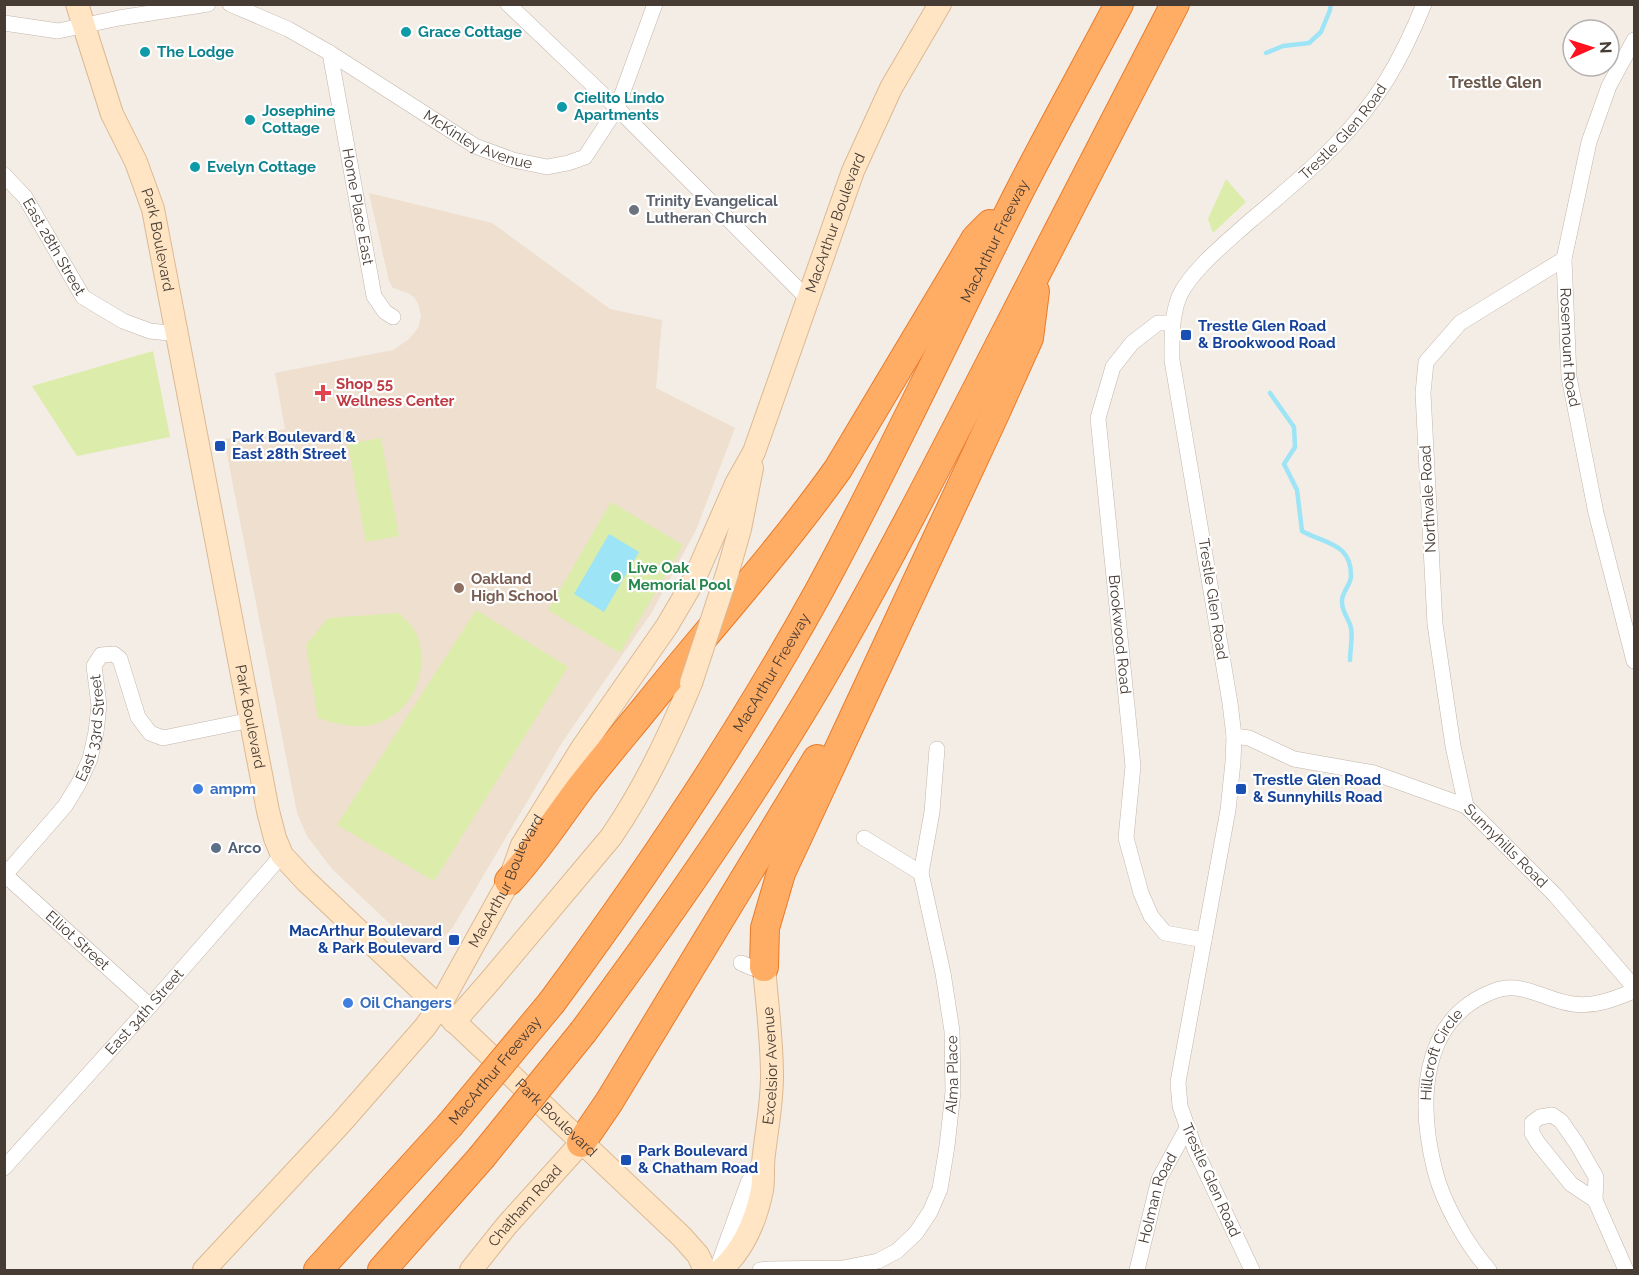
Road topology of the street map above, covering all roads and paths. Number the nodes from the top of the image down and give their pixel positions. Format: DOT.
graph roads {
  1 [pos="77,4"];
  2 [pos="208,4"];
  3 [pos="230,4"];
  4 [pos="508,4"];
  5 [pos="655,4"];
  6 [pos="940,4"];
  7 [pos="1119,4"];
  8 [pos="1175,4"];
  9 [pos="1424,4"];
  10 [pos="4,23"];
  11 [pos="83,27"];
  12 [pos="1635,39"];
  13 [pos="330,53"];
  14 [pos="617,108"];
  15 [pos="4,175"];
  16 [pos="1017,197"];
  17 [pos="1564,259"];
  18 [pos="1038,270"];
  19 [pos="808,299"];
  20 [pos="393,317"];
  21 [pos="1172,323"];
  22 [pos="178,334"];
  23 [pos="754,452"];
  24 [pos="928,557"];
  25 [pos="1635,661"];
  26 [pos="251,720"];
  27 [pos="1234,736"];
  28 [pos="937,749"];
  29 [pos="1466,806"];
  30 [pos="864,838"];
  31 [pos="282,855"];
  32 [pos="921,873"];
  33 [pos="5,875"];
  34 [pos="509,881"];
  35 [pos="1204,940"];
  36 [pos="752,965"];
  37 [pos="1635,989"];
  38 [pos="150,1006"];
  39 [pos="446,1014"];
  40 [pos="1187,1128"];
  41 [pos="581,1143"];
  42 [pos="764,1155"];
  43 [pos="4,1168"];
  44 [pos="1595,1200"];
  45 [pos="204,1270"];
  46 [pos="318,1270"];
  47 [pos="382,1270"];
  48 [pos="471,1270"];
  49 [pos="705,1270"];
  50 [pos="716,1270"];
  51 [pos="721,1270"];
  52 [pos="760,1270"];
  53 [pos="1137,1270"];
  54 [pos="1252,1270"];
  55 [pos="1489,1270"];
  56 [pos="1626,1270"];
  1 -- 11 [label="main road, Park Boulevard"];
  2 -- 11 [label="street"];
  3 -- 13 [label="street, McKinley Avenue"];
  4 -- 14 [label="street"];
  5 -- 14 [label="street, McKinley Avenue"];
  6 -- 19 [label="main road, MacArthur Boulevard"];
  7 -- 16 [label="highway, MacArthur Freeway"];
  8 -- 18 [label="highway"];
  9 -- 21 [label="street, Trestle Glen Road"];
  10 -- 11 [label="street"];
  11 -- 22 [label="main road, Park Boulevard"];
  12 -- 17 [label="street, Rosemount Road"];
  13 -- 14 [label="street, McKinley Avenue"];
  13 -- 20 [label="street, Home Place East"];
  14 -- 19 [label="street"];
  15 -- 22 [label="street, East 28th Street"];
  16 -- 34 [label="highway"];
  16 -- 46 [label="highway, MacArthur Freeway, bridge"];
  17 -- 25 [label="street, Rosemount Road"];
  17 -- 29 [label="street, Northvale Road"];
  18 -- 24 [label="highway"];
  18 -- 47 [label="highway, bridge"];
  19 -- 23 [label="main road, MacArthur Boulevard"];
  21 -- 27 [label="street, Trestle Glen Road"];
  21 -- 35 [label="street, Brookwood Road"];
  22 -- 26 [label="main road, Park Boulevard"];
  23 -- 34 [label="main road, MacArthur Boulevard"];
  23 -- 39 [label="main road, MacArthur Boulevard, bridge"];
  24 -- 36 [label="highway"];
  24 -- 41 [label="highway"];
  26 -- 31 [label="main road, Park Boulevard"];
  26 -- 33 [label="street, East 33rd Street"];
  27 -- 29 [label="street, Sunnyhills Road"];
  27 -- 35 [label="street, Trestle Glen Road"];
  28 -- 32 [label="street, Alma Place"];
  29 -- 37 [label="street, Sunnyhills Road"];
  30 -- 32 [label="street"];
  31 -- 38 [label="street, East 34th Street"];
  31 -- 39 [label="main road, Park Boulevard"];
  32 -- 52 [label="street, Alma Place"];
  33 -- 38 [label="street, Elliot Street"];
  34 -- 39 [label="main road, MacArthur Boulevard"];
  35 -- 40 [label="street, Trestle Glen Road"];
  36 -- 42 [label="main road, Excelsior Avenue"];
  37 -- 55 [label="street, Hillcroft Circle"];
  38 -- 43 [label="street, East 34th Street"];
  39 -- 41 [label="main road, Park Boulevard"];
  39 -- 45 [label="main road, MacArthur Boulevard"];
  40 -- 53 [label="street, Holman Road"];
  40 -- 54 [label="street, Trestle Glen Road"];
  41 -- 48 [label="main road, Chatham Road"];
  41 -- 49 [label="main road, Park Boulevard"];
  42 -- 50 [label="street, Excelsior Avenue"];
  42 -- 51 [label="main road, Excelsior Avenue"];
  44 -- 44 [label="street"];
  44 -- 56 [label="street"];
}
